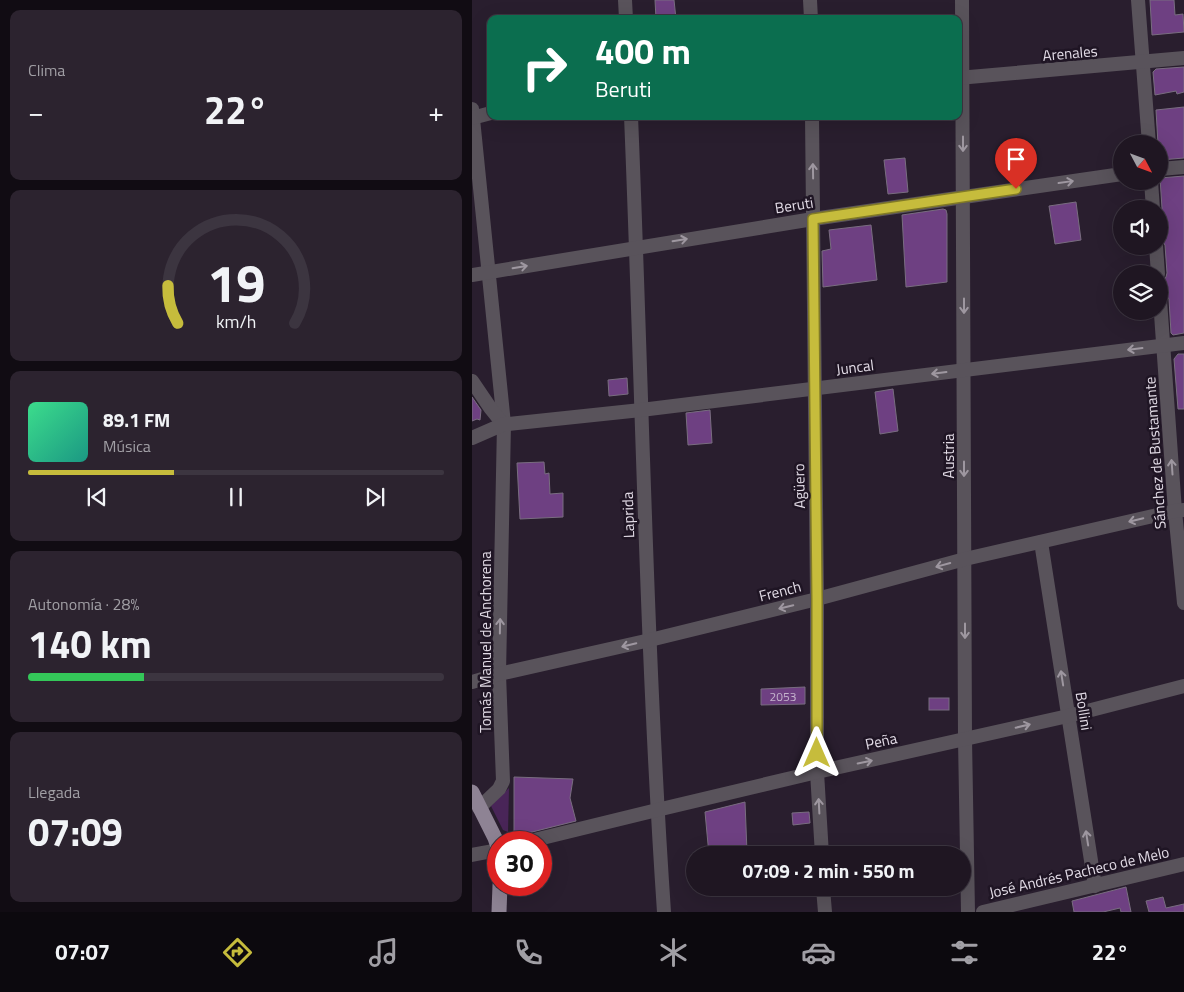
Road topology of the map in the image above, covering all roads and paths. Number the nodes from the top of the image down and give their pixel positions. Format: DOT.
graph roads {
  1 [pos="624,0"];
  2 [pos="810,0"];
  3 [pos="962,0"];
  4 [pos="1138,0"];
  5 [pos="626,15"];
  6 [pos="811,15"];
  7 [pos="962,15"];
  8 [pos="1184,58"];
  9 [pos="1143,63"];
  10 [pos="962,78"];
  11 [pos="487,114"];
  12 [pos="472,115"];
  13 [pos="631,120"];
  14 [pos="812,120"];
  15 [pos="961,120"];
  16 [pos="1148,135"];
  17 [pos="1184,167"];
  18 [pos="1168,168"];
  19 [pos="1113,175"];
  20 [pos="963,196"];
  21 [pos="813,219"];
  22 [pos="636,248"];
  23 [pos="488,272"];
  24 [pos="472,275"];
  25 [pos="1161,320"];
  26 [pos="1184,343"];
  27 [pos="1163,345"];
  28 [pos="964,370"];
  29 [pos="499,382"];
  30 [pos="474,384"];
  31 [pos="814,388"];
  32 [pos="641,410"];
  33 [pos="504,424"];
  34 [pos="472,438"];
  35 [pos="1179,511"];
  36 [pos="1041,542"];
  37 [pos="965,559"];
  38 [pos="817,599"];
  39 [pos="1184,603"];
  40 [pos="650,640"];
  41 [pos="499,674"];
  42 [pos="472,682"];
  43 [pos="1184,686"];
  44 [pos="1068,716"];
  45 [pos="965,739"];
  46 [pos="817,772"];
  47 [pos="472,792"];
  48 [pos="480,808"];
  49 [pos="657,810"];
  50 [pos="492,831"];
  51 [pos="552,836"];
  52 [pos="821,846"];
  53 [pos="487,851"];
  54 [pos="472,855"];
  55 [pos="1184,864"];
  56 [pos="1095,886"];
  57 [pos="500,896"];
  58 [pos="824,896"];
  59 [pos="499,912"];
  60 [pos="664,912"];
  61 [pos="825,912"];
  62 [pos="968,912"];
  63 [pos="983,912"];
  1 -- 5 [label="street"];
  2 -- 6 [label="street"];
  3 -- 7 [label="street, Austria"];
  4 -- 9 [label="street"];
  8 -- 9 [label="street, Arenales"];
  9 -- 10 [label="street, Arenales"];
  9 -- 16 [label="street"];
  11 -- 12 [label="street"];
  12 -- 23 [label="street, Tomás Manuel de Anchorena"];
  13 -- 22 [label="street, Laprida"];
  21 -- 14 [label="street, Agüero, one-way"];
  15 -- 20 [label="street, Austria, one-way"];
  17 -- 18 [label="street"];
  20 -- 19 [label="street, Beruti, one-way"];
  20 -- 21 [label="street, Beruti"];
  20 -- 28 [label="street, Austria, one-way"];
  22 -- 21 [label="street, Beruti, one-way"];
  21 -- 31 [label="street, Agüero"];
  23 -- 22 [label="street, Beruti, one-way"];
  22 -- 32 [label="street, Laprida"];
  23 -- 24 [label="street, Beruti"];
  23 -- 29 [label="street, Tomás Manuel de Anchorena"];
  25 -- 27 [label="street, Sánchez de Bustamante"];
  26 -- 27 [label="street, Juncal"];
  27 -- 28 [label="street, Juncal, one-way"];
  35 -- 27 [label="street, Sánchez de Bustamante, one-way"];
  28 -- 31 [label="street, Juncal, one-way"];
  28 -- 37 [label="street, Austria, one-way"];
  29 -- 30 [label="street"];
  29 -- 33 [label="street, Tomás Manuel de Anchorena"];
  30 -- 33 [label="street"];
  31 -- 32 [label="street, Juncal"];
  31 -- 38 [label="street, Agüero"];
  32 -- 33 [label="street, Juncal"];
  32 -- 40 [label="street, Laprida"];
  33 -- 34 [label="street, Juncal"];
  41 -- 33 [label="street, Tomás Manuel de Anchorena, one-way"];
  35 -- 36 [label="street, French, one-way"];
  35 -- 39 [label="street, Sánchez de Bustamante"];
  36 -- 37 [label="street, French"];
  44 -- 36 [label="street, Bollini, one-way"];
  37 -- 38 [label="street, French, one-way"];
  37 -- 45 [label="street, Austria, one-way"];
  38 -- 40 [label="street, French, one-way"];
  38 -- 46 [label="street, Agüero"];
  40 -- 41 [label="street, French, one-way"];
  40 -- 49 [label="street, Laprida"];
  41 -- 42 [label="street, French"];
  41 -- 48 [label="street, Tomás Manuel de Anchorena"];
  43 -- 44 [label="street, Peña"];
  45 -- 44 [label="street, Peña, one-way"];
  56 -- 44 [label="street, Bollini, one-way"];
  46 -- 45 [label="street, Peña, one-way"];
  45 -- 62 [label="street, Austria"];
  46 -- 49 [label="street, Peña"];
  52 -- 46 [label="street, Agüero, one-way"];
  47 -- 48 [label="main road"];
  48 -- 50 [label="main road"];
  49 -- 51 [label="street, Peña"];
  49 -- 60 [label="street, Laprida"];
  53 -- 54 [label="street"];
  55 -- 56 [label="street, José Andrés Pacheco de Melo"];
  56 -- 63 [label="street, José Andrés Pacheco de Melo"];
  57 -- 59 [label="main road"];
  58 -- 61 [label="street"];
}
